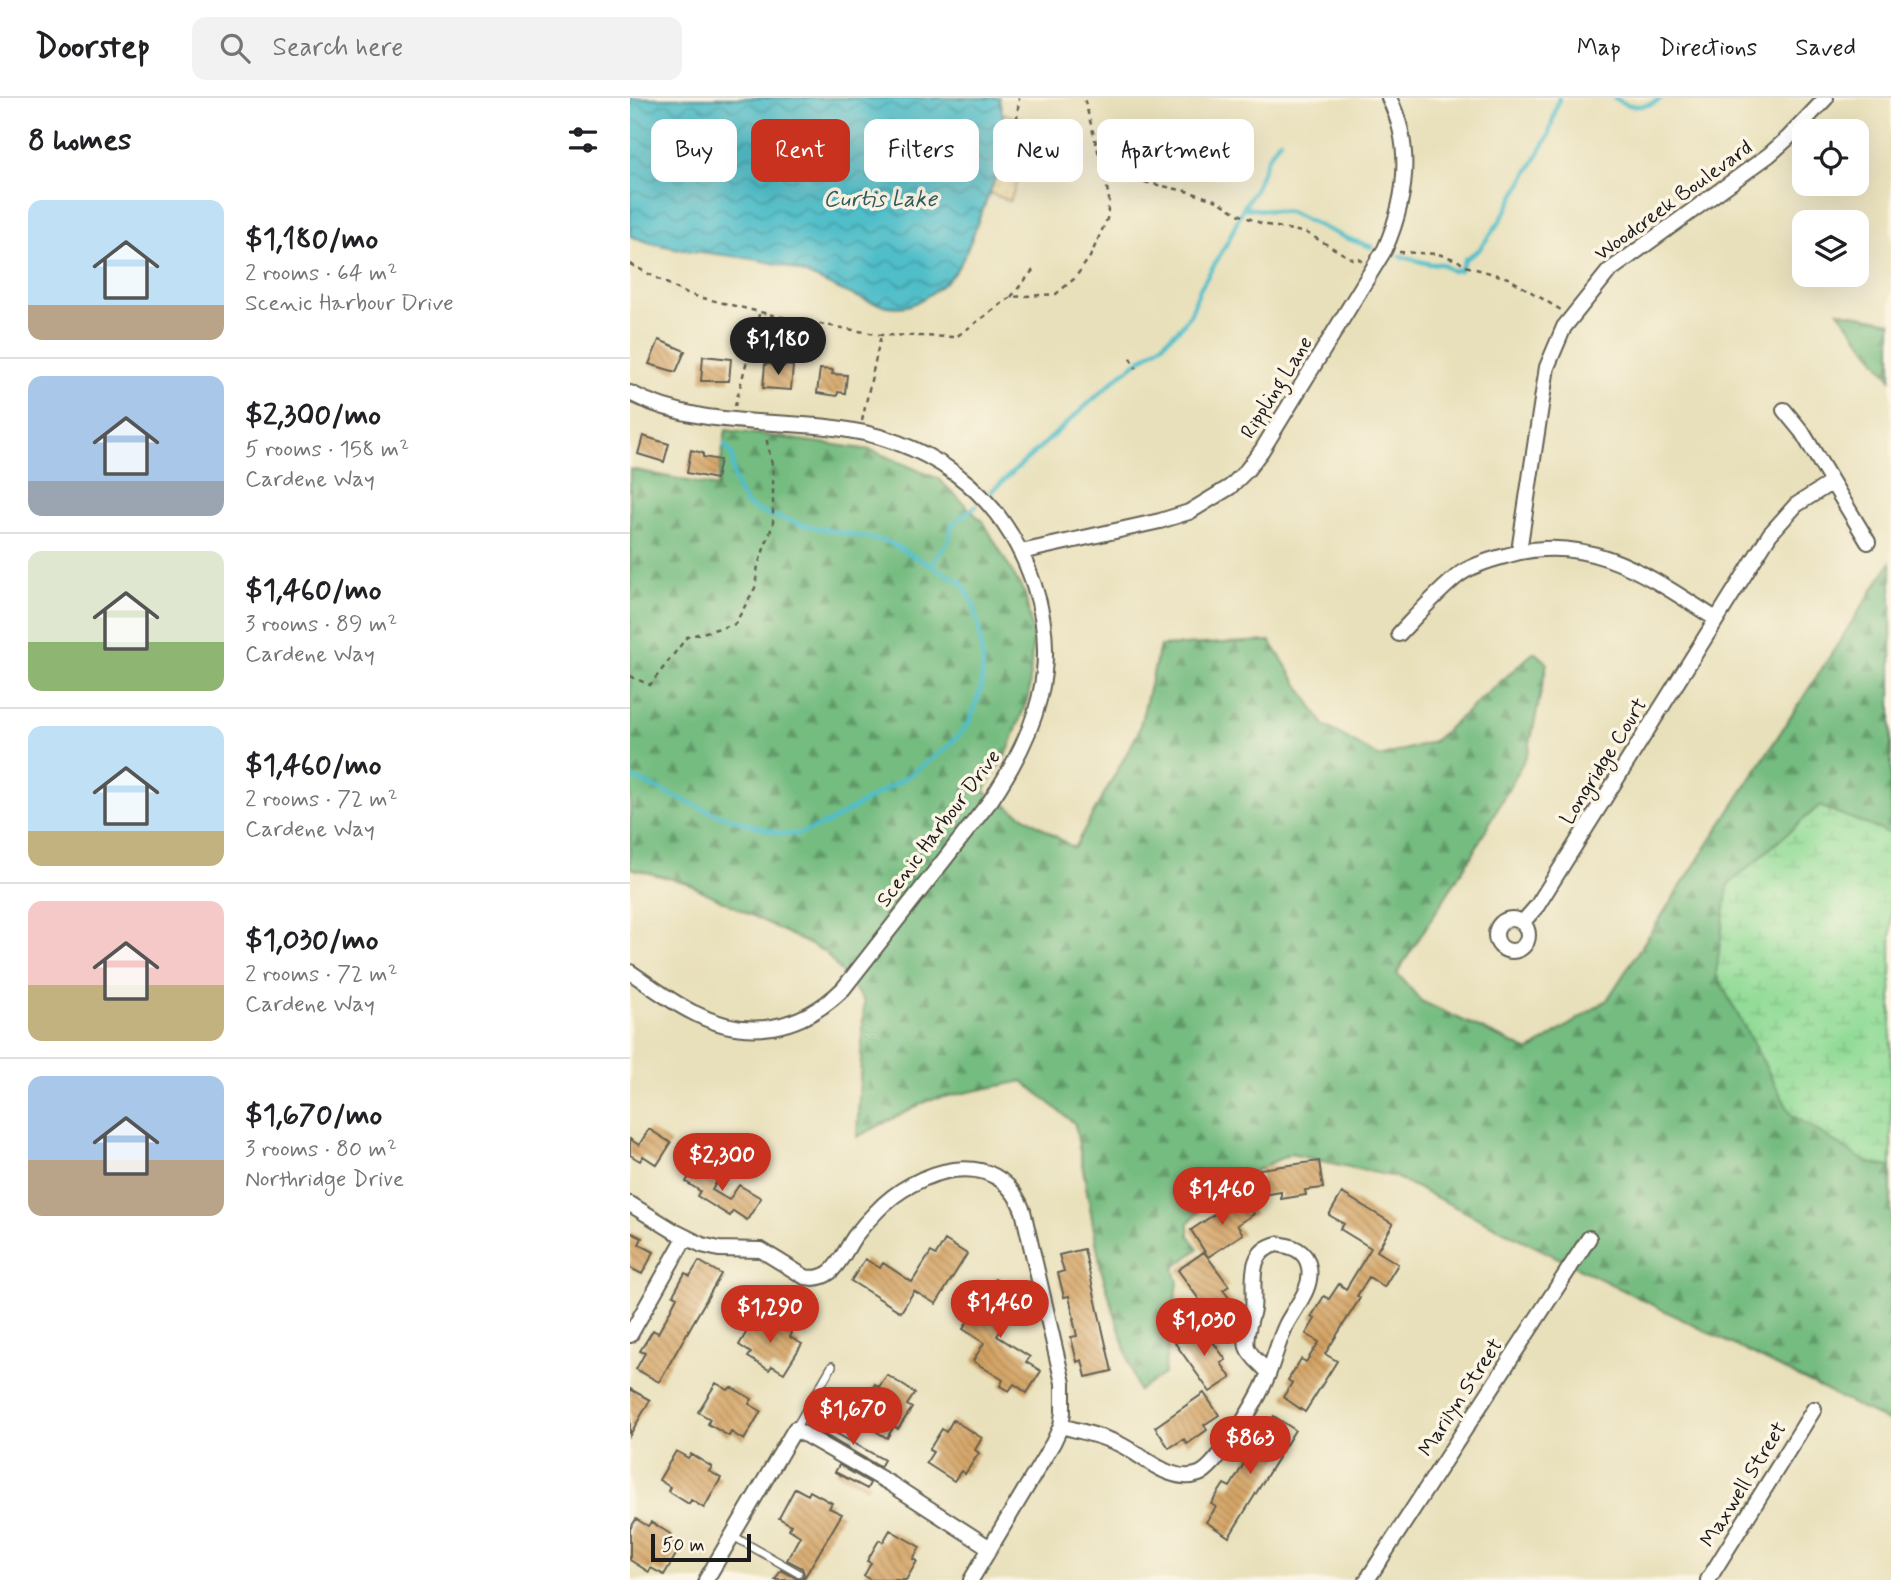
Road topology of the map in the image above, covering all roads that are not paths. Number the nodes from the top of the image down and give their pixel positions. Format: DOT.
graph roads {
  1 [pos="1389,98"];
  2 [pos="1826,98"];
  3 [pos="630,393"];
  4 [pos="1784,410"];
  5 [pos="1831,483"];
  6 [pos="1868,542"];
  7 [pos="1519,551"];
  8 [pos="1021,552"];
  9 [pos="1716,619"];
  10 [pos="1399,634"];
  11 [pos="1523,922"];
  12 [pos="630,972"];
  13 [pos="630,1204"];
  14 [pos="685,1238"];
  15 [pos="1589,1238"];
  16 [pos="630,1335"];
  17 [pos="832,1366"];
  18 [pos="1268,1373"];
  19 [pos="1814,1409"];
  20 [pos="1061,1426"];
  21 [pos="794,1429"];
  22 [pos="732,1535"];
  23 [pos="990,1548"];
  24 [pos="798,1573"];
  25 [pos="706,1580"];
  26 [pos="971,1580"];
  27 [pos="1367,1580"];
  28 [pos="1708,1580"];
  1 -- 8 [label="street, Rippling Lane"];
  2 -- 7 [label="street, Woodcreek Boulevard"];
  3 -- 8 [label="street, Scenic Harbour Drive"];
  4 -- 5 [label="street"];
  5 -- 6 [label="street"];
  5 -- 9 [label="street, Longridge Court"];
  7 -- 9 [label="street"];
  7 -- 10 [label="street"];
  8 -- 12 [label="street, Scenic Harbour Drive"];
  9 -- 11 [label="street, Longridge Court"];
  13 -- 14 [label="street"];
  14 -- 16 [label="street"];
  14 -- 20 [label="street"];
  15 -- 27 [label="street, Marilyn Street"];
  17 -- 21 [label="lane"];
  18 -- 18 [label="street"];
  18 -- 20 [label="street"];
  19 -- 28 [label="street, Maxwell Street"];
  20 -- 23 [label="street"];
  21 -- 22 [label="street"];
  21 -- 23 [label="street"];
  22 -- 24 [label="lane"];
  22 -- 25 [label="street"];
  23 -- 26 [label="street"];
}
